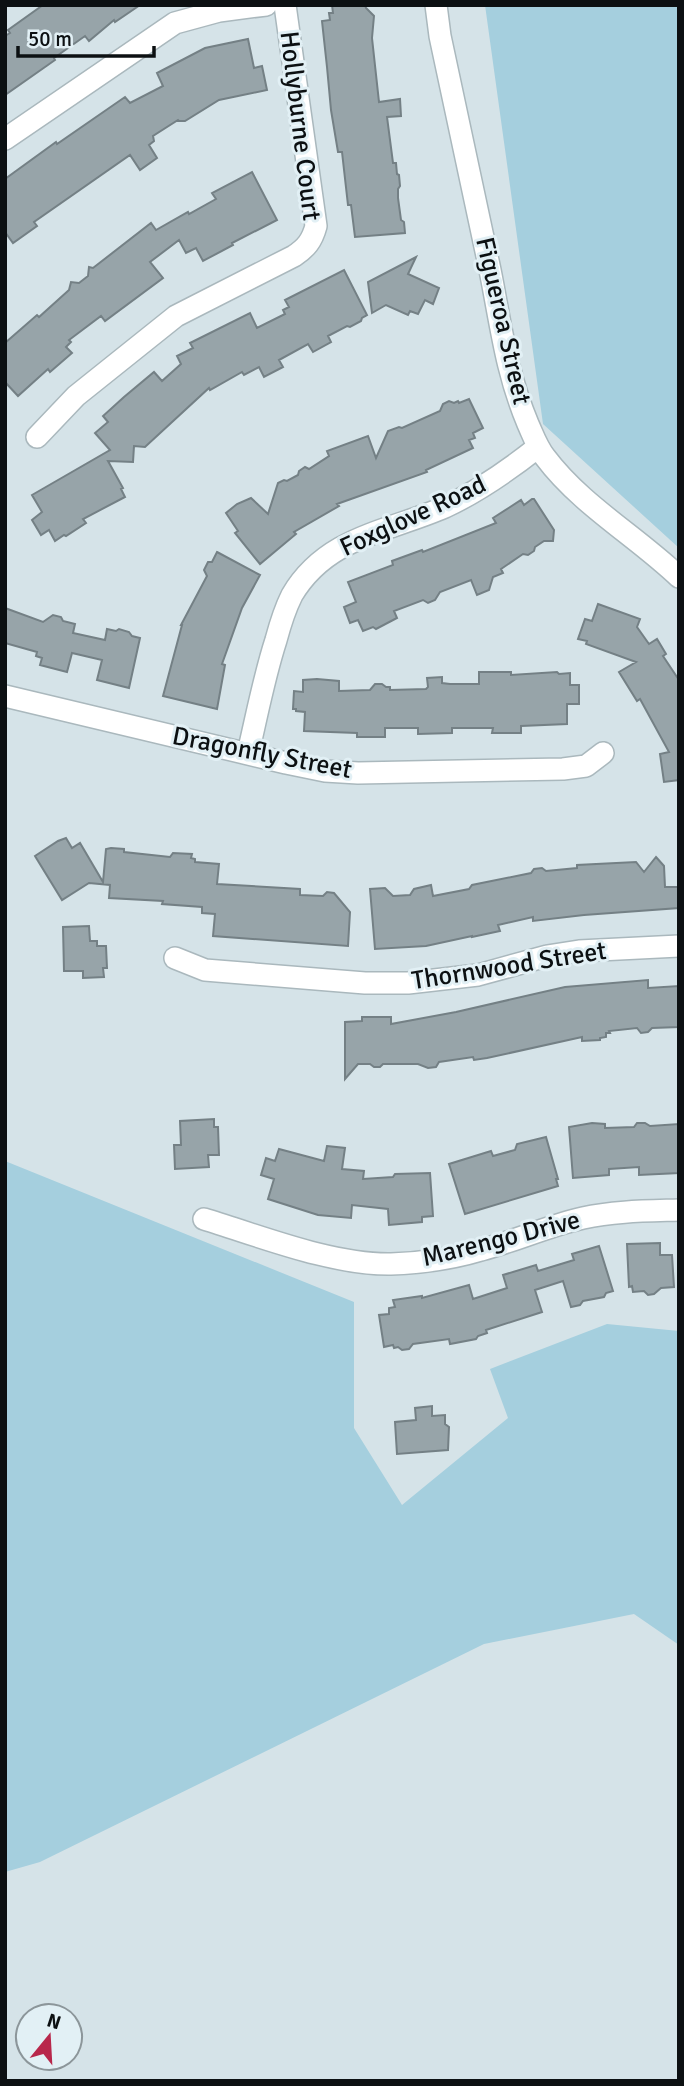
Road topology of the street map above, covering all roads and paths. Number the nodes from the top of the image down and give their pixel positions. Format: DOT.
graph roads {
  1 [pos="266,5"];
  2 [pos="285,5"];
  3 [pos="436,5"];
  4 [pos="5,139"];
  5 [pos="37,437"];
  6 [pos="538,447"];
  7 [pos="679,577"];
  8 [pos="5,696"];
  9 [pos="248,753"];
  10 [pos="604,753"];
  11 [pos="679,946"];
  12 [pos="175,958"];
  13 [pos="679,1210"];
  14 [pos="204,1219"];
  1 -- 4 [label="street"];
  2 -- 5 [label="street, Hollyburne Court"];
  3 -- 6 [label="street, Figueroa Street"];
  6 -- 7 [label="street, Figueroa Street"];
  6 -- 9 [label="street, Foxglove Road"];
  8 -- 9 [label="street, Dragonfly Street"];
  9 -- 10 [label="street, Dragonfly Street"];
  11 -- 12 [label="street, Thornwood Street"];
  13 -- 14 [label="street, Marengo Drive"];
}
